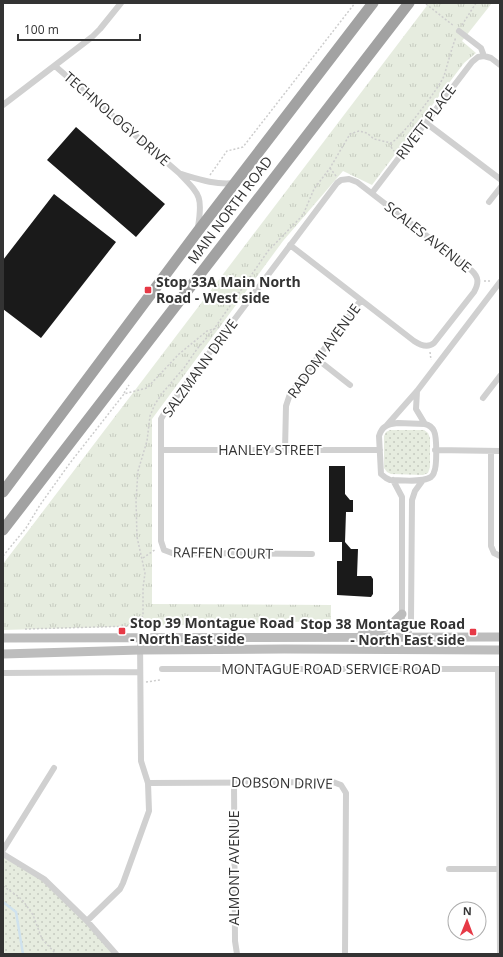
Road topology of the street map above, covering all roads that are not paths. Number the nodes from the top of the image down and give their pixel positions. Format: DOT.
graph roads {
  1 [pos="121,3"];
  2 [pos="373,3"];
  3 [pos="409,3"];
  4 [pos="459,30"];
  5 [pos="484,56"];
  6 [pos="500,65"];
  7 [pos="55,66"];
  8 [pos="3,105"];
  9 [pos="426,123"];
  10 [pos="179,173"];
  11 [pos="344,179"];
  12 [pos="500,179"];
  13 [pos="235,183"];
  14 [pos="500,188"];
  15 [pos="372,193"];
  16 [pos="489,202"];
  17 [pos="198,231"];
  18 [pos="290,245"];
  19 [pos="497,282"];
  20 [pos="361,300"];
  21 [pos="317,359"];
  22 [pos="500,376"];
  23 [pos="350,385"];
  24 [pos="417,391"];
  25 [pos="483,398"];
  26 [pos="425,424"];
  27 [pos="387,425"];
  28 [pos="161,450"];
  29 [pos="285,450"];
  30 [pos="380,450"];
  31 [pos="435,450"];
  32 [pos="491,451"];
  33 [pos="500,451"];
  34 [pos="393,480"];
  35 [pos="423,480"];
  36 [pos="3,492"];
  37 [pos="3,530"];
  38 [pos="312,554"];
  39 [pos="500,556"];
  40 [pos="402,614"];
  41 [pos="349,637"];
  42 [pos="408,637"];
  43 [pos="500,637"];
  44 [pos="3,638"];
  45 [pos="140,638"];
  46 [pos="140,650"];
  47 [pos="408,650"];
  48 [pos="500,650"];
  49 [pos="3,654"];
  50 [pos="162,668"];
  51 [pos="499,669"];
  52 [pos="140,672"];
  53 [pos="3,673"];
  54 [pos="54,768"];
  55 [pos="234,782"];
  56 [pos="148,783"];
  57 [pos="3,850"];
  58 [pos="3,854"];
  59 [pos="449,869"];
  60 [pos="498,870"];
  61 [pos="87,921"];
  62 [pos="116,954"];
  63 [pos="237,954"];
  64 [pos="345,954"];
  65 [pos="500,954"];
  1 -- 7 [label="street"];
  2 -- 13 [label="highway, MAIN NORTH ROAD"];
  3 -- 37 [label="highway, MAIN NORTH ROAD"];
  4 -- 5 [label="street"];
  5 -- 6 [label="street"];
  5 -- 9 [label="street, RIVETT PLACE"];
  7 -- 8 [label="street"];
  7 -- 10 [label="street, TECHNOLOGY DRIVE"];
  9 -- 12 [label="street"];
  9 -- 15 [label="street, RIVETT PLACE"];
  10 -- 13 [label="street, TECHNOLOGY DRIVE"];
  10 -- 17 [label="street, TECHNOLOGY DRIVE"];
  11 -- 15 [label="street, SCALES AVENUE"];
  11 -- 18 [label="street, SALZMANN DRIVE"];
  13 -- 17 [label="highway, MAIN NORTH ROAD"];
  14 -- 16 [label="street"];
  15 -- 20 [label="street, SCALES AVENUE"];
  17 -- 36 [label="highway, MAIN NORTH ROAD"];
  18 -- 20 [label="street"];
  18 -- 28 [label="street, SALZMANN DRIVE"];
  19 -- 24 [label="street"];
  20 -- 21 [label="street, RADOMI AVENUE"];
  21 -- 23 [label="street"];
  21 -- 29 [label="street, RADOMI AVENUE"];
  22 -- 25 [label="street"];
  24 -- 26 [label="street"];
  24 -- 27 [label="street"];
  26 -- 27 [label="street"];
  26 -- 31 [label="street"];
  27 -- 30 [label="street"];
  28 -- 29 [label="street, HANLEY STREET"];
  28 -- 38 [label="street, RAFFEN COURT"];
  29 -- 30 [label="street, HANLEY STREET"];
  30 -- 34 [label="street"];
  31 -- 32 [label="street"];
  31 -- 35 [label="street"];
  32 -- 33 [label="street"];
  32 -- 39 [label="street"];
  34 -- 35 [label="street"];
  34 -- 40 [label="street"];
  35 -- 42 [label="street"];
  40 -- 41 [label="main road"];
  40 -- 42 [label="street"];
  41 -- 42 [label="main road"];
  41 -- 45 [label="main road"];
  42 -- 43 [label="main road"];
  42 -- 47 [label="main road"];
  44 -- 45 [label="main road"];
  45 -- 46 [label="street"];
  46 -- 47 [label="main road"];
  46 -- 49 [label="main road"];
  46 -- 52 [label="street"];
  47 -- 48 [label="main road"];
  50 -- 51 [label="street, MONTAGUE ROAD SERVICE ROAD"];
  51 -- 60 [label="street"];
  52 -- 53 [label="street"];
  52 -- 56 [label="street"];
  54 -- 57 [label="street"];
  55 -- 56 [label="street, DOBSON DRIVE"];
  55 -- 63 [label="street, ALMONT AVENUE"];
  55 -- 64 [label="street, DOBSON DRIVE"];
  56 -- 61 [label="street"];
  58 -- 61 [label="street"];
  59 -- 60 [label="street"];
  60 -- 65 [label="street"];
  61 -- 62 [label="street"];
}
